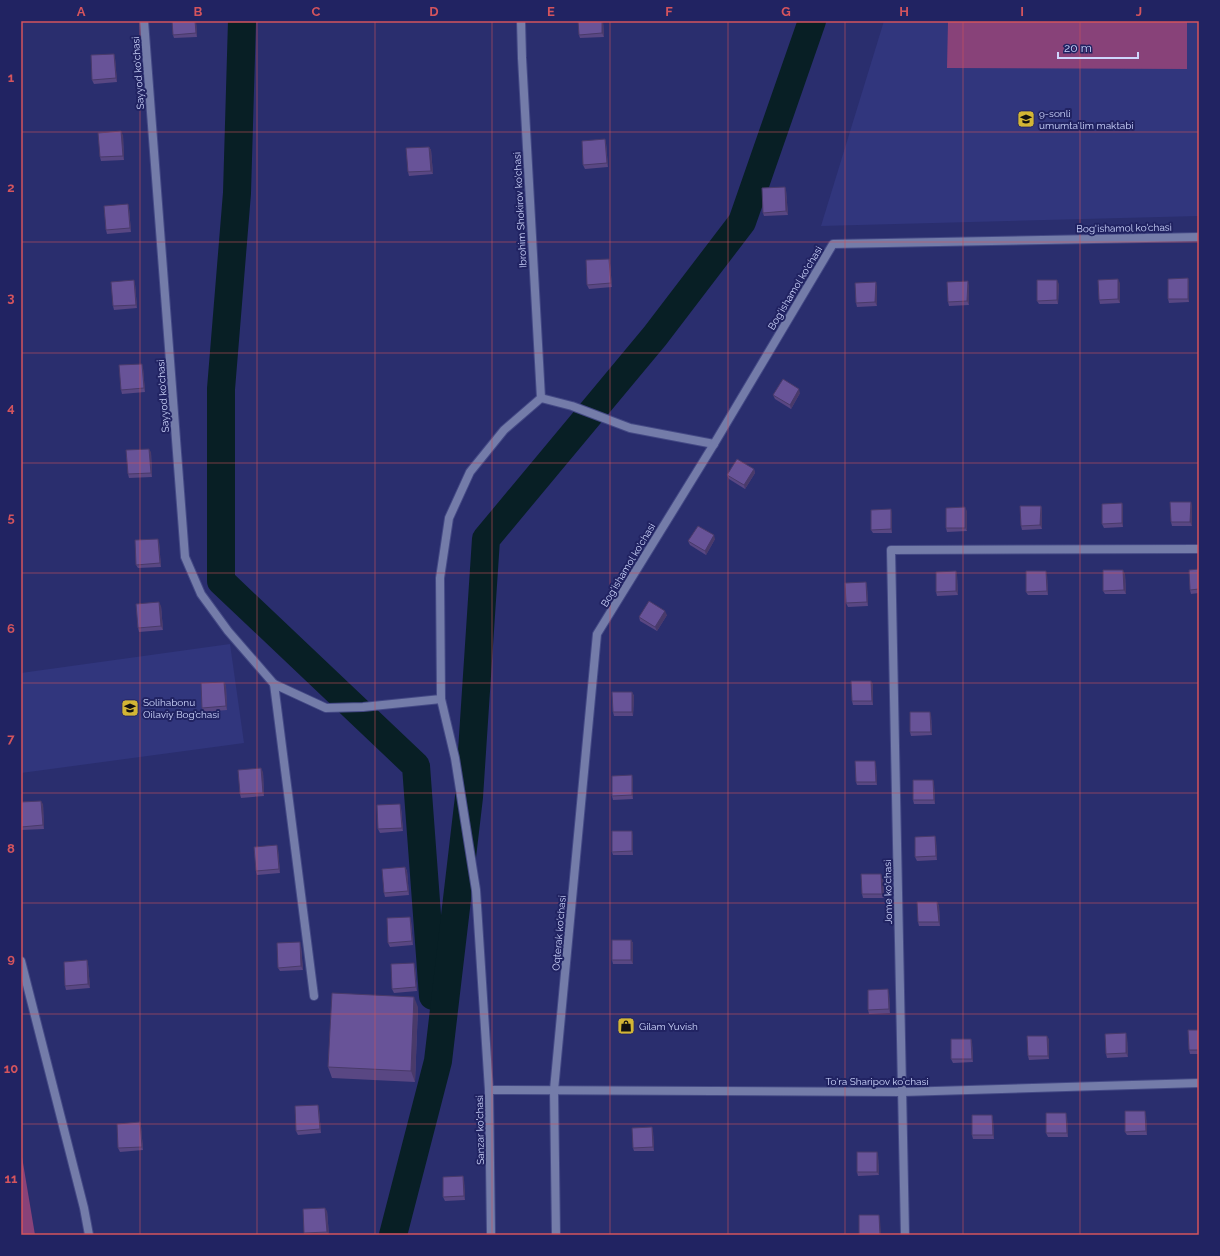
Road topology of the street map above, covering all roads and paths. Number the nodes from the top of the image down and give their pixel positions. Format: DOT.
graph roads {
  1 [pos="144,21"];
  2 [pos="521,21"];
  3 [pos="1199,237"];
  4 [pos="541,398"];
  5 [pos="714,444"];
  6 [pos="1199,549"];
  7 [pos="597,634"];
  8 [pos="274,684"];
  9 [pos="441,700"];
  10 [pos="21,961"];
  11 [pos="314,996"];
  12 [pos="1199,1083"];
  13 [pos="489,1090"];
  14 [pos="554,1090"];
  15 [pos="902,1092"];
  16 [pos="89,1235"];
  17 [pos="491,1235"];
  18 [pos="556,1235"];
  19 [pos="905,1235"];
  1 -- 8 [label="street, Sayyod ko'chasi"];
  2 -- 4 [label="street, Ibrohim Shokirov ko'chasi"];
  3 -- 5 [label="street, Bog'ishamol ko'chasi"];
  4 -- 5 [label="street"];
  4 -- 9 [label="street"];
  5 -- 7 [label="street, Bog'ishamol ko'chasi"];
  6 -- 15 [label="street, Jome ko'chasi"];
  7 -- 14 [label="street, Oqterak ko'chasi"];
  8 -- 9 [label="street, Sayyod ko'chasi"];
  8 -- 11 [label="street"];
  9 -- 13 [label="street"];
  10 -- 16 [label="street"];
  12 -- 15 [label="street, To'ra Sharipov ko'chasi"];
  13 -- 14 [label="street, Sanzar ko'chasi"];
  13 -- 17 [label="street, Sanzar ko'chasi"];
  14 -- 15 [label="street, To'ra Sharipov ko'chasi"];
  14 -- 18 [label="street, Oqterak ko'chasi"];
  15 -- 19 [label="street, Jome ko'chasi"];
}
